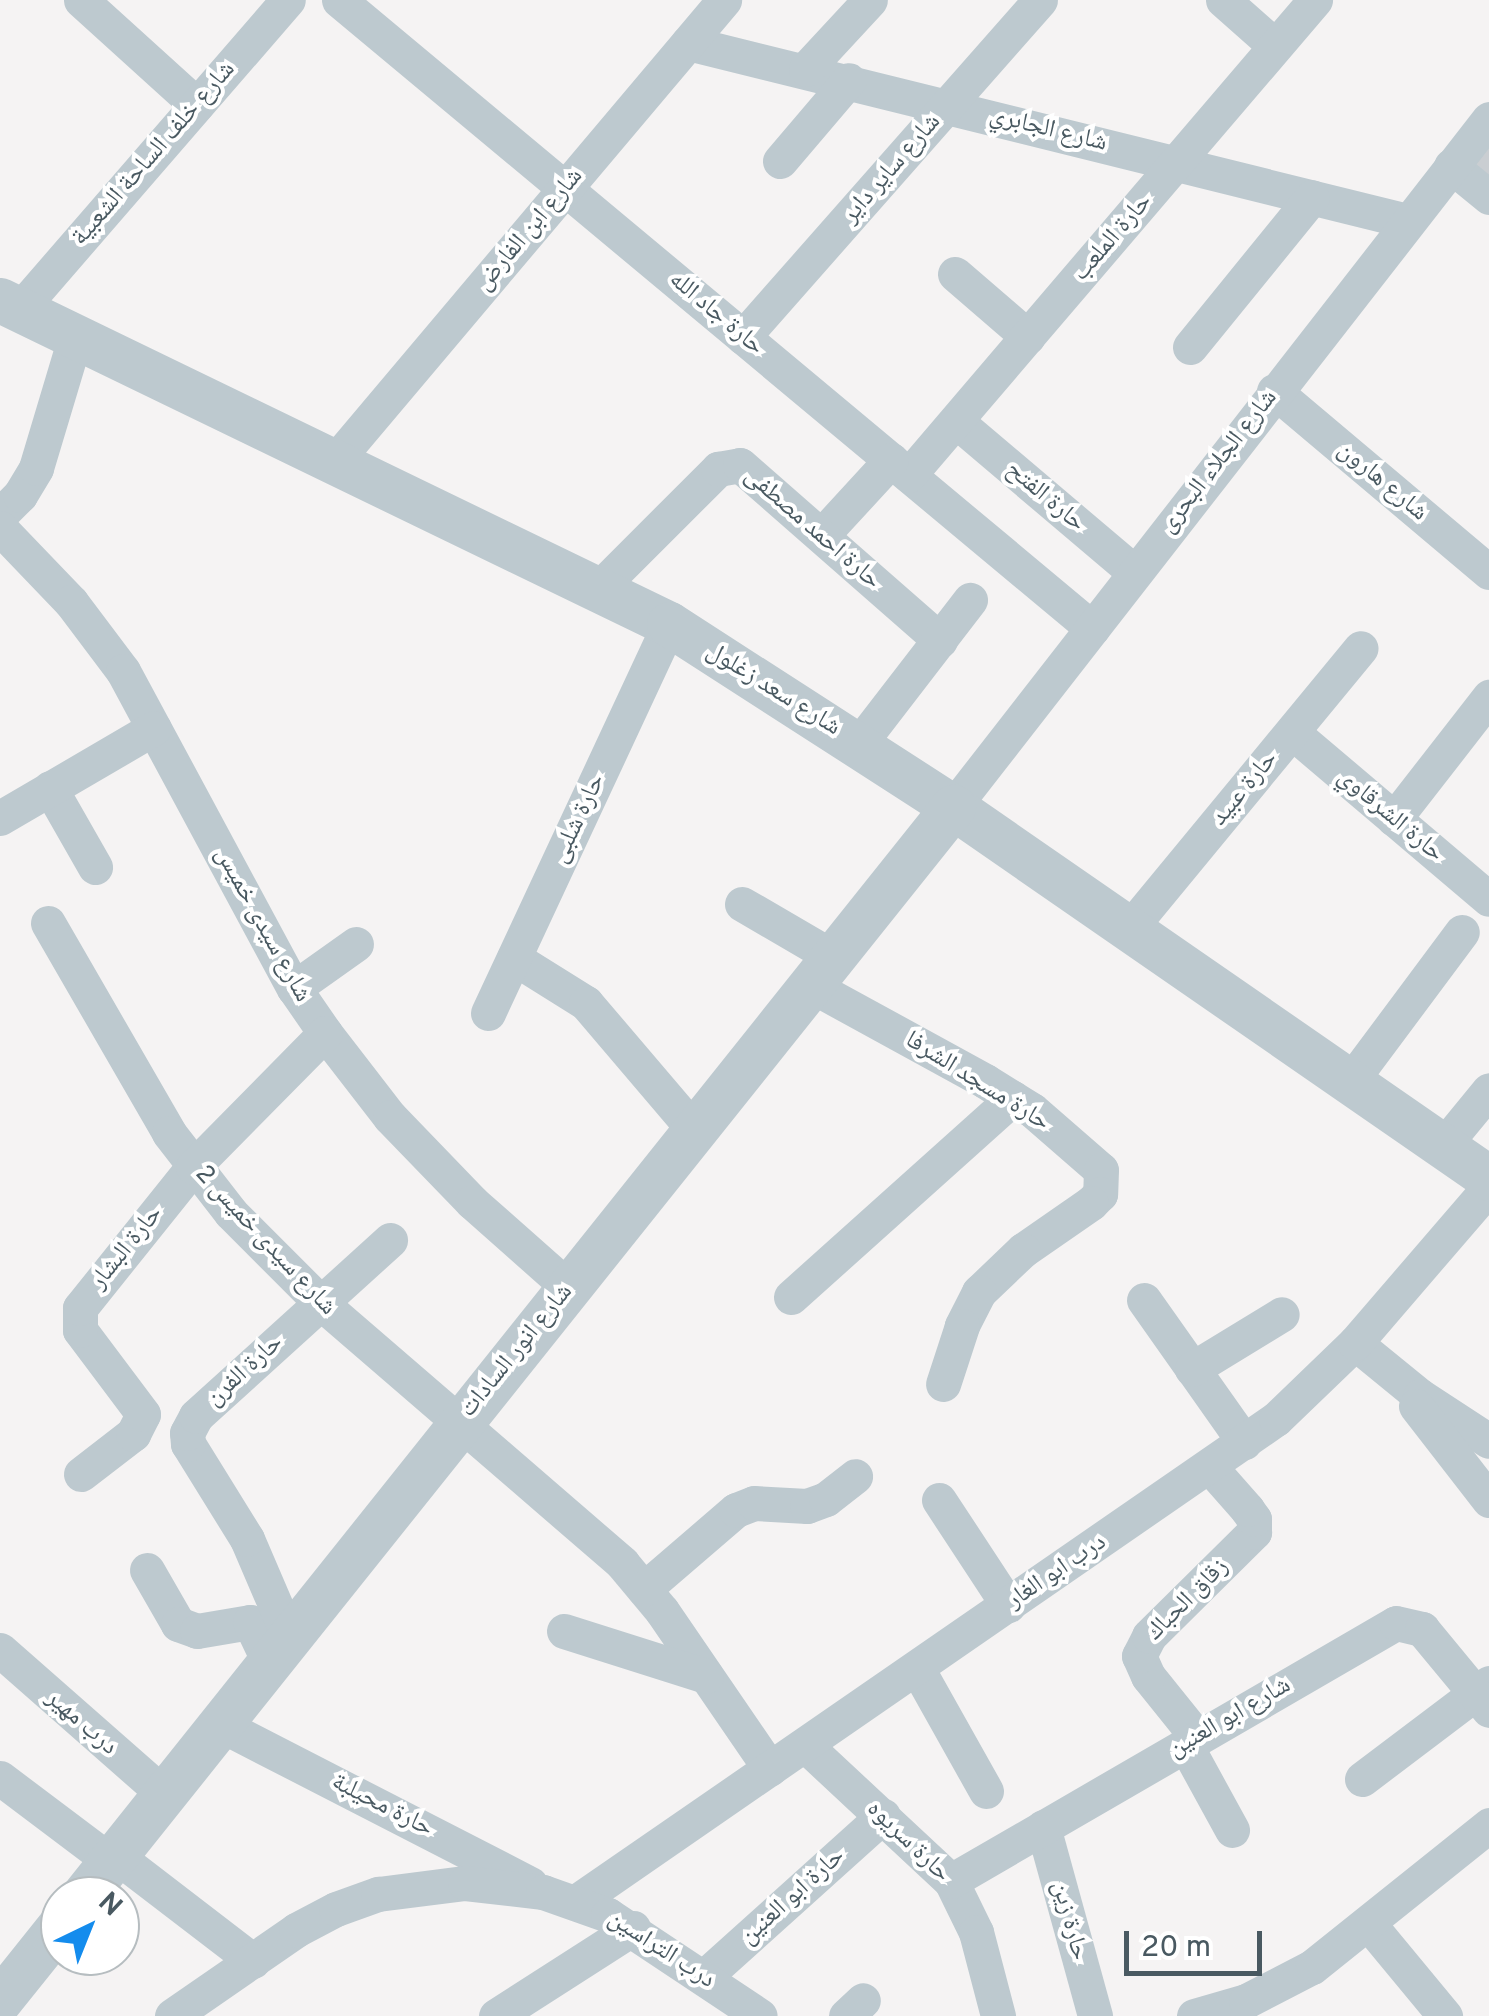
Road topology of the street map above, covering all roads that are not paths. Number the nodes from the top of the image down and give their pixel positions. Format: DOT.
graph roads {
  1 [pos="81,0"];
  2 [pos="288,0"];
  3 [pos="339,0"];
  4 [pos="724,0"];
  5 [pos="870,0"];
  6 [pos="1040,0"];
  7 [pos="1223,0"];
  8 [pos="1315,0"];
  9 [pos="688,43"];
  10 [pos="1275,46"];
  11 [pos="806,68"];
  12 [pos="849,80"];
  13 [pos="197,104"];
  14 [pos="949,104"];
  15 [pos="1489,119"];
  16 [pos="780,160"];
  17 [pos="1178,163"];
  18 [pos="1452,166"];
  19 [pos="566,188"];
  20 [pos="1312,197"];
  21 [pos="1489,197"];
  22 [pos="1407,221"];
  23 [pos="955,274"];
  24 [pos="10,304"];
  25 [pos="76,335"];
  26 [pos="743,337"];
  27 [pos="1028,337"];
  28 [pos="1190,347"];
  29 [pos="1274,392"];
  30 [pos="956,421"];
  31 [pos="336,460"];
  32 [pos="900,468"];
  33 [pos="0,515"];
  34 [pos="0,528"];
  35 [pos="822,535"];
  36 [pos="1134,572"];
  37 [pos="1489,572"];
  38 [pos="598,588"];
  39 [pos="970,600"];
  40 [pos="669,624"];
  41 [pos="1092,628"];
  42 [pos="940,640"];
  43 [pos="1361,648"];
  44 [pos="1489,697"];
  45 [pos="154,728"];
  46 [pos="1292,732"];
  47 [pos="859,744"];
  48 [pos="50,788"];
  49 [pos="953,808"];
  50 [pos="0,818"];
  51 [pos="1394,819"];
  52 [pos="95,867"];
  53 [pos="1489,899"];
  54 [pos="742,904"];
  55 [pos="48,923"];
  56 [pos="1129,929"];
  57 [pos="1462,932"];
  58 [pos="356,944"];
  59 [pos="514,958"];
  60 [pos="821,971"];
  61 [pos="294,988"];
  62 [pos="488,1013"];
  63 [pos="325,1033"];
  64 [pos="1350,1082"];
  65 [pos="1489,1090"];
  66 [pos="1013,1098"];
  67 [pos="694,1130"];
  68 [pos="1443,1146"];
  69 [pos="193,1166"];
  70 [pos="1489,1178"];
  71 [pos="1489,1187"];
  72 [pos="390,1240"];
  73 [pos="568,1287"];
  74 [pos="792,1297"];
  75 [pos="1144,1300"];
  76 [pos="321,1303"];
  77 [pos="1282,1314"];
  78 [pos="1355,1343"];
  79 [pos="1192,1369"];
  80 [pos="1390,1372"];
  81 [pos="943,1384"];
  82 [pos="458,1424"];
  83 [pos="1489,1441"];
  84 [pos="1244,1442"];
  85 [pos="1210,1467"];
  86 [pos="81,1474"];
  87 [pos="855,1476"];
  88 [pos="939,1500"];
  89 [pos="1489,1500"];
  90 [pos="147,1570"];
  91 [pos="644,1589"];
  92 [pos="1008,1605"];
  93 [pos="564,1631"];
  94 [pos="0,1650"];
  95 [pos="279,1650"];
  96 [pos="917,1668"];
  97 [pos="706,1676"];
  98 [pos="1485,1695"];
  99 [pos="220,1724"];
  100 [pos="1191,1740"];
  101 [pos="804,1745"];
  102 [pos="770,1769"];
  103 [pos="1362,1779"];
  104 [pos="986,1791"];
  105 [pos="5,1792"];
  106 [pos="164,1794"];
  107 [pos="883,1816"];
  108 [pos="1489,1825"];
  109 [pos="1043,1827"];
  110 [pos="1232,1830"];
  111 [pos="113,1858"];
  112 [pos="99,1876"];
  113 [pos="950,1881"];
  114 [pos="560,1896"];
  115 [pos="1368,1923"];
  116 [pos="633,1928"];
  117 [pos="40,1949"];
  118 [pos="253,1960"];
  119 [pos="704,1978"];
  120 [pos="0,2000"];
  121 [pos="172,2016"];
  122 [pos="496,2016"];
  123 [pos="760,2016"];
  124 [pos="998,2016"];
  125 [pos="1096,2016"];
  126 [pos="1194,2016"];
  127 [pos="1445,2016"];
  1 -- 13 [label="street"];
  2 -- 13 [label="street, شارع خلف الساحة الشعبية"];
  3 -- 19 [label="street, حارة جاد الله"];
  4 -- 9 [label="street, شارع ابن الفارض"];
  5 -- 11 [label="street"];
  6 -- 14 [label="street, شارع ساير داير"];
  7 -- 10 [label="street"];
  8 -- 10 [label="street, حارة الملعب"];
  9 -- 11 [label="street, شارع الجابري"];
  9 -- 19 [label="street, شارع ابن الفارض"];
  10 -- 17 [label="street, حارة الملعب"];
  11 -- 12 [label="street, شارع الجابري"];
  12 -- 14 [label="street, شارع الجابري"];
  12 -- 16 [label="street"];
  13 -- 24 [label="street, شارع خلف الساحة الشعبية"];
  14 -- 17 [label="street, شارع الجابري"];
  14 -- 26 [label="street, شارع ساير داير"];
  15 -- 18 [label="street, شارع الجلاء البحرى"];
  17 -- 20 [label="street, شارع الجابري"];
  17 -- 27 [label="street, حارة الملعب"];
  18 -- 21 [label="street"];
  18 -- 22 [label="street, شارع الجلاء البحرى"];
  19 -- 26 [label="street, حارة جاد الله"];
  19 -- 31 [label="street, شارع ابن الفارض"];
  20 -- 22 [label="street, شارع الجابري"];
  20 -- 28 [label="street"];
  22 -- 29 [label="street, شارع الجلاء البحرى"];
  23 -- 27 [label="street"];
  24 -- 25 [label="street, شارع سعد زغلول"];
  25 -- 31 [label="street, شارع سعد زغلول"];
  25 -- 33 [label="street"];
  26 -- 32 [label="street, حارة جاد الله"];
  27 -- 30 [label="street, حارة الملعب"];
  29 -- 36 [label="street, شارع الجلاء البحرى"];
  29 -- 37 [label="street, شارع هارون"];
  30 -- 32 [label="street, حارة الملعب"];
  30 -- 36 [label="street, حارة الفتح"];
  31 -- 38 [label="street, شارع سعد زغلول"];
  32 -- 35 [label="street, حارة الملعب"];
  32 -- 41 [label="street, حارة جاد الله"];
  34 -- 45 [label="street, شارع سيدى خميس"];
  35 -- 38 [label="street, حارة احمد مصطفى"];
  35 -- 42 [label="street, حارة احمد مصطفى"];
  36 -- 41 [label="street, شارع الجلاء البحرى"];
  38 -- 40 [label="street, شارع سعد زغلول"];
  39 -- 42 [label="street"];
  40 -- 47 [label="street, شارع سعد زغلول"];
  40 -- 59 [label="street, حارة شلبى"];
  41 -- 49 [label="street, شارع الجلاء البحرى"];
  42 -- 47 [label="street"];
  43 -- 46 [label="street, حارة عبيد"];
  44 -- 51 [label="street"];
  45 -- 48 [label="street"];
  45 -- 61 [label="street, شارع سيدى خميس"];
  46 -- 51 [label="street, حارة الشرقاوي"];
  46 -- 56 [label="street, حارة عبيد"];
  47 -- 49 [label="street, شارع سعد زغلول"];
  48 -- 50 [label="street"];
  48 -- 52 [label="street"];
  49 -- 56 [label="street, شارع سعد زغلول"];
  49 -- 60 [label="street, شارع انور السادات"];
  51 -- 53 [label="street, حارة الشرقاوي"];
  54 -- 60 [label="street, حارة مسجد الشرفا"];
  55 -- 69 [label="street, شارع سيدى خميس 2"];
  56 -- 64 [label="street, شارع سعد زغلول"];
  57 -- 64 [label="street"];
  58 -- 61 [label="street"];
  59 -- 62 [label="street, حارة شلبى"];
  59 -- 67 [label="street"];
  60 -- 66 [label="street, حارة مسجد الشرفا"];
  60 -- 67 [label="street, شارع انور السادات"];
  61 -- 63 [label="street, شارع سيدى خميس"];
  63 -- 69 [label="street, حارة البشار"];
  63 -- 73 [label="street, شارع سيدى خميس"];
  64 -- 68 [label="street, شارع سعد زغلول"];
  65 -- 68 [label="street"];
  66 -- 74 [label="street"];
  66 -- 81 [label="street, حارة مسجد الشرفا"];
  67 -- 73 [label="street, شارع انور السادات"];
  68 -- 70 [label="street, شارع سعد زغلول"];
  69 -- 76 [label="street, شارع سيدى خميس 2"];
  69 -- 86 [label="street, حارة البشار"];
  71 -- 78 [label="street, درب ابو الغار"];
  72 -- 76 [label="street, حارة الفرن"];
  73 -- 82 [label="street, شارع انور السادات"];
  75 -- 79 [label="street"];
  76 -- 82 [label="street, شارع سيدى خميس 2"];
  76 -- 95 [label="street, حارة الفرن"];
  77 -- 79 [label="street"];
  78 -- 80 [label="street"];
  78 -- 84 [label="street, درب ابو الغار"];
  79 -- 84 [label="street"];
  80 -- 83 [label="street"];
  80 -- 89 [label="street"];
  82 -- 91 [label="street, شارع سيدى خميس 2"];
  82 -- 95 [label="street, شارع انور السادات"];
  84 -- 85 [label="street, درب ابو الغار"];
  85 -- 92 [label="street, درب ابو الغار"];
  85 -- 100 [label="street, زقاق الحباك"];
  87 -- 91 [label="street"];
  88 -- 92 [label="street"];
  90 -- 95 [label="street"];
  91 -- 97 [label="street, شارع سيدى خميس 2"];
  92 -- 96 [label="street, درب ابو الغار"];
  93 -- 97 [label="street"];
  94 -- 106 [label="street, درب مهير"];
  95 -- 99 [label="street, شارع انور السادات"];
  96 -- 101 [label="street, درب ابو الغار"];
  96 -- 104 [label="street"];
  97 -- 102 [label="street, شارع سيدى خميس 2"];
  98 -- 100 [label="street, شارع ابو العنين"];
  98 -- 103 [label="street"];
  99 -- 106 [label="street, شارع انور السادات"];
  99 -- 114 [label="street, حارة محيلبة"];
  100 -- 109 [label="street, شارع ابو العنين"];
  100 -- 110 [label="street"];
  101 -- 102 [label="street, درب ابو الغار"];
  101 -- 107 [label="street, حارة سريوه"];
  102 -- 114 [label="street, درب ابو الغار"];
  105 -- 111 [label="street"];
  106 -- 111 [label="street, شارع انور السادات"];
  107 -- 113 [label="street, حارة سريوه"];
  107 -- 119 [label="street, حارة ابو العنين"];
  108 -- 115 [label="street"];
  109 -- 113 [label="street, شارع ابو العنين"];
  109 -- 125 [label="street, حارة زين"];
  111 -- 112 [label="street, شارع انور السادات"];
  111 -- 118 [label="street"];
  113 -- 124 [label="street, حارة سريوه"];
  114 -- 116 [label="street, درب التراسين"];
  114 -- 118 [label="street, درب التراسين"];
  115 -- 126 [label="street"];
  115 -- 127 [label="street"];
  116 -- 119 [label="street, درب التراسين"];
  116 -- 122 [label="street"];
  117 -- 120 [label="street"];
  118 -- 121 [label="street, درب التراسين"];
  119 -- 123 [label="street, درب التراسين"];
}
